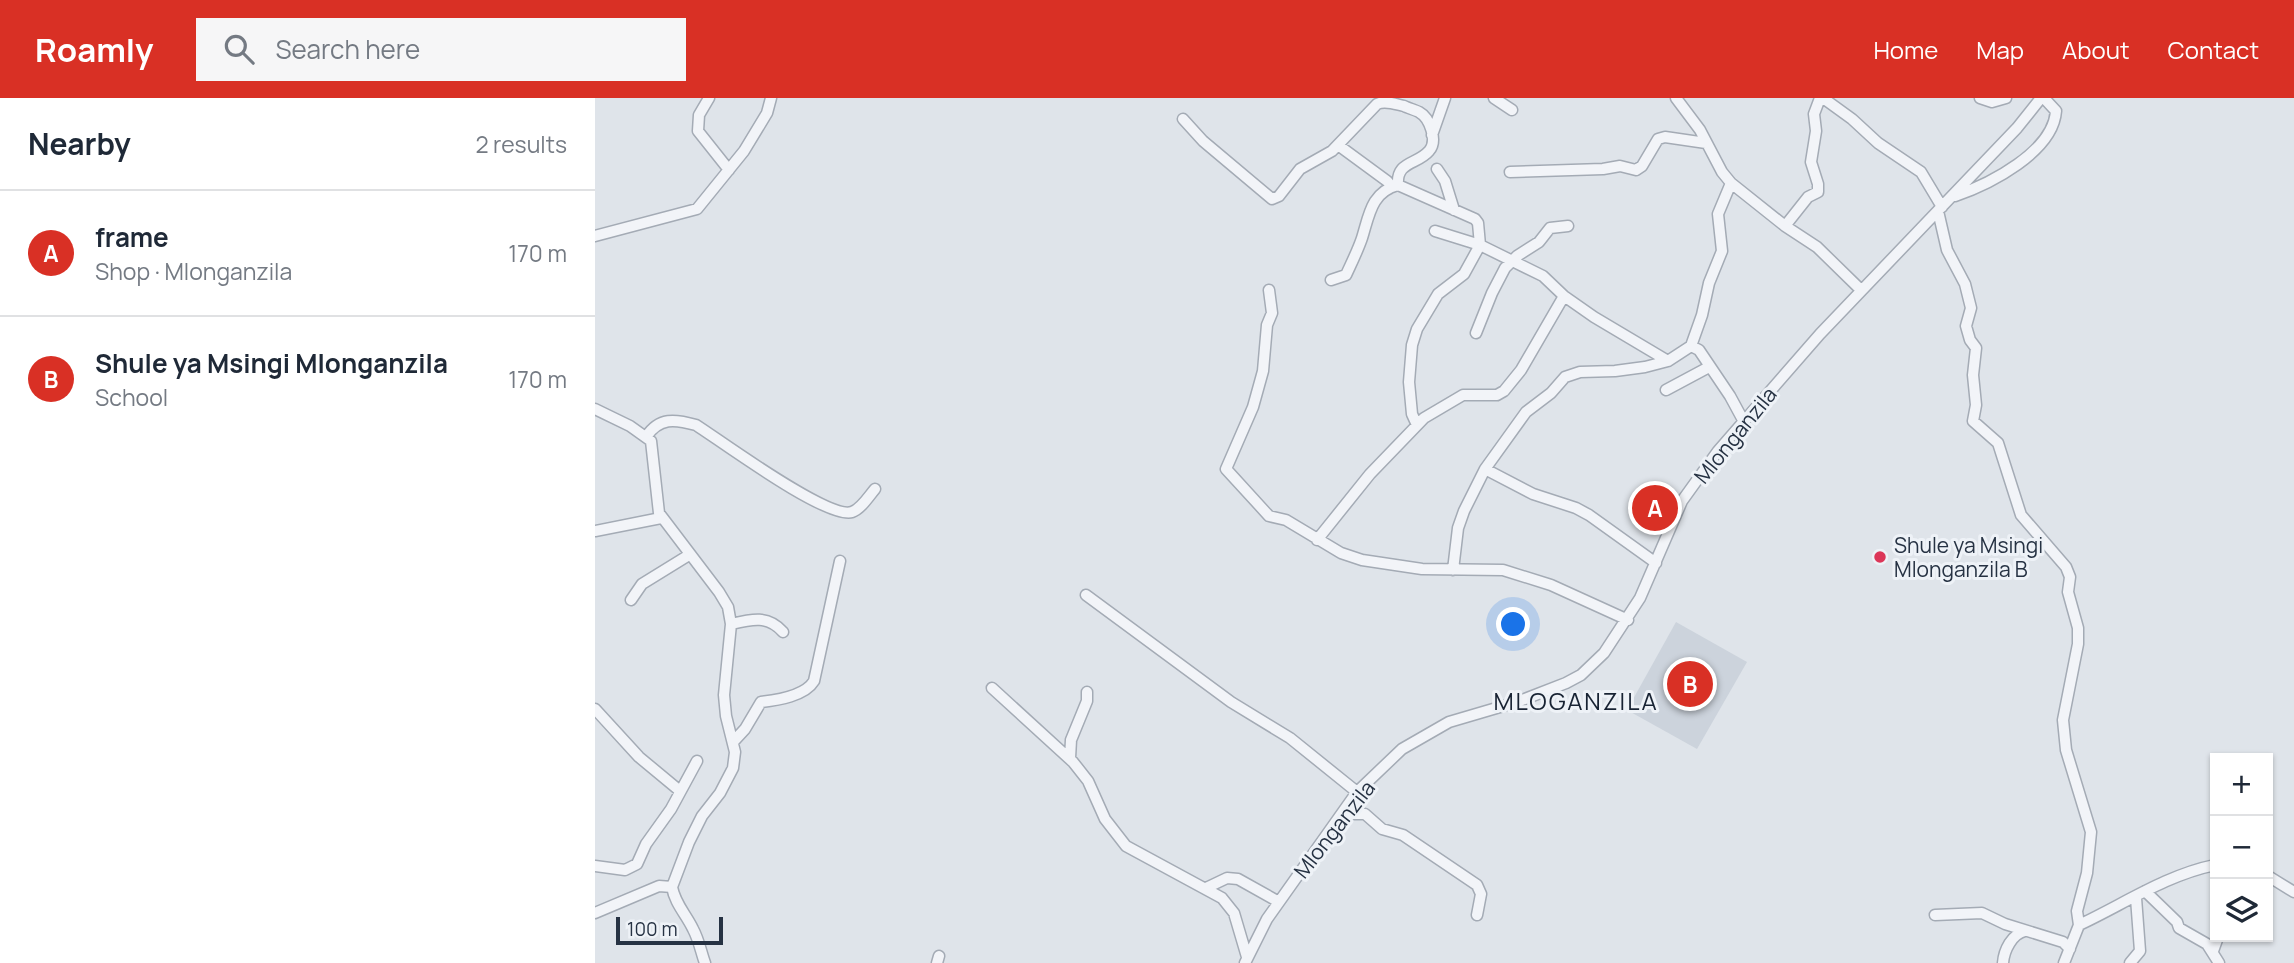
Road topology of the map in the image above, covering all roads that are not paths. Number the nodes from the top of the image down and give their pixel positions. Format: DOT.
graph roads {
  1 [pos="709,98"];
  2 [pos="771,98"];
  3 [pos="1445,98"];
  4 [pos="1494,98"];
  5 [pos="1676,98"];
  6 [pos="1822,98"];
  7 [pos="1980,98"];
  8 [pos="2006,98"];
  9 [pos="2043,98"];
  10 [pos="1384,100"];
  11 [pos="1511,110"];
  12 [pos="1182,120"];
  13 [pos="1432,136"];
  14 [pos="1706,142"];
  15 [pos="1338,145"];
  16 [pos="1437,169"];
  17 [pos="729,170"];
  18 [pos="1510,172"];
  19 [pos="1731,183"];
  20 [pos="1395,186"];
  21 [pos="1951,197"];
  22 [pos="1940,209"];
  23 [pos="1454,210"];
  24 [pos="1568,226"];
  25 [pos="1785,226"];
  26 [pos="1435,231"];
  27 [pos="596,234"];
  28 [pos="1479,245"];
  29 [pos="1512,261"];
  30 [pos="1331,280"];
  31 [pos="1269,290"];
  32 [pos="1861,290"];
  33 [pos="1564,296"];
  34 [pos="1476,333"];
  35 [pos="1691,346"];
  36 [pos="1668,361"];
  37 [pos="1709,366"];
  38 [pos="1666,390"];
  39 [pos="595,410"];
  40 [pos="1743,421"];
  41 [pos="1417,425"];
  42 [pos="646,438"];
  43 [pos="1485,469"];
  44 [pos="875,489"];
  45 [pos="661,518"];
  46 [pos="595,531"];
  47 [pos="1317,540"];
  48 [pos="689,555"];
  49 [pos="839,561"];
  50 [pos="1656,563"];
  51 [pos="1453,570"];
  52 [pos="1086,595"];
  53 [pos="631,600"];
  54 [pos="1628,620"];
  55 [pos="731,624"];
  56 [pos="783,632"];
  57 [pos="992,688"];
  58 [pos="1087,692"];
  59 [pos="595,709"];
  60 [pos="733,742"];
  61 [pos="1070,758"];
  62 [pos="697,761"];
  63 [pos="680,791"];
  64 [pos="1357,792"];
  65 [pos="1345,811"];
  66 [pos="2210,865"];
  67 [pos="595,866"];
  68 [pos="2272,879"];
  69 [pos="2280,884"];
  70 [pos="2273,886"];
  71 [pos="671,887"];
  72 [pos="1206,888"];
  73 [pos="2145,891"];
  74 [pos="2294,892"];
  75 [pos="2136,898"];
  76 [pos="1279,902"];
  77 [pos="595,914"];
  78 [pos="1477,915"];
  79 [pos="1935,915"];
  80 [pos="2079,925"];
  81 [pos="2025,931"];
  82 [pos="2216,942"];
  83 [pos="2070,949"];
  84 [pos="2213,951"];
  85 [pos="1246,960"];
  86 [pos="705,963"];
  87 [pos="2003,963"];
  88 [pos="2064,963"];
  89 [pos="2130,963"];
  90 [pos="2219,963"];
  1 -- 17 [label="street"];
  2 -- 17 [label="street"];
  3 -- 13 [label="street"];
  4 -- 11 [label="street"];
  5 -- 14 [label="street"];
  6 -- 22 [label="street"];
  6 -- 25 [label="street"];
  7 -- 8 [label="street"];
  9 -- 21 [label="street, Mlonganzila"];
  9 -- 21 [label="street"];
  10 -- 13 [label="street"];
  10 -- 15 [label="street"];
  12 -- 15 [label="street"];
  13 -- 20 [label="street"];
  14 -- 18 [label="street"];
  14 -- 19 [label="street"];
  15 -- 20 [label="street"];
  16 -- 23 [label="street"];
  17 -- 27 [label="street"];
  19 -- 25 [label="street"];
  19 -- 35 [label="street"];
  20 -- 23 [label="street"];
  20 -- 30 [label="street"];
  21 -- 22 [label="street, Mlonganzila"];
  22 -- 32 [label="street, Mlonganzila"];
  22 -- 80 [label="street"];
  23 -- 28 [label="street"];
  24 -- 29 [label="street"];
  25 -- 32 [label="street"];
  26 -- 28 [label="street"];
  28 -- 29 [label="street"];
  28 -- 41 [label="street"];
  29 -- 33 [label="street"];
  29 -- 34 [label="street"];
  31 -- 47 [label="street"];
  32 -- 40 [label="street, Mlonganzila"];
  33 -- 36 [label="street"];
  33 -- 41 [label="street"];
  35 -- 36 [label="street"];
  35 -- 37 [label="street"];
  36 -- 43 [label="street"];
  37 -- 38 [label="street"];
  37 -- 40 [label="street"];
  39 -- 42 [label="street"];
  40 -- 50 [label="street, Mlonganzila"];
  41 -- 47 [label="street"];
  42 -- 44 [label="street"];
  42 -- 45 [label="street"];
  43 -- 50 [label="street"];
  43 -- 51 [label="street"];
  45 -- 46 [label="street"];
  45 -- 48 [label="street"];
  47 -- 51 [label="street"];
  48 -- 53 [label="street"];
  48 -- 55 [label="street"];
  49 -- 60 [label="street"];
  50 -- 54 [label="street, Mlonganzila"];
  51 -- 54 [label="street"];
  52 -- 64 [label="street"];
  54 -- 64 [label="street, Mlonganzila"];
  55 -- 56 [label="street"];
  55 -- 60 [label="street"];
  57 -- 61 [label="street"];
  58 -- 61 [label="street"];
  59 -- 63 [label="street"];
  60 -- 71 [label="street"];
  61 -- 72 [label="street"];
  62 -- 63 [label="street"];
  63 -- 67 [label="street"];
  64 -- 65 [label="street, Mlonganzila"];
  65 -- 76 [label="street, Mlonganzila"];
  65 -- 78 [label="street"];
  66 -- 73 [label="street"];
  68 -- 69 [label="street"];
  69 -- 70 [label="street"];
  69 -- 74 [label="street"];
  71 -- 77 [label="street"];
  71 -- 86 [label="street"];
  72 -- 76 [label="street"];
  72 -- 85 [label="street"];
  73 -- 75 [label="street"];
  73 -- 84 [label="street"];
  75 -- 80 [label="street"];
  75 -- 89 [label="street"];
  76 -- 85 [label="street, Mlonganzila"];
  79 -- 81 [label="street"];
  80 -- 83 [label="street"];
  81 -- 83 [label="street"];
  81 -- 87 [label="street"];
  82 -- 84 [label="street"];
  83 -- 88 [label="street"];
  84 -- 90 [label="street"];
}
